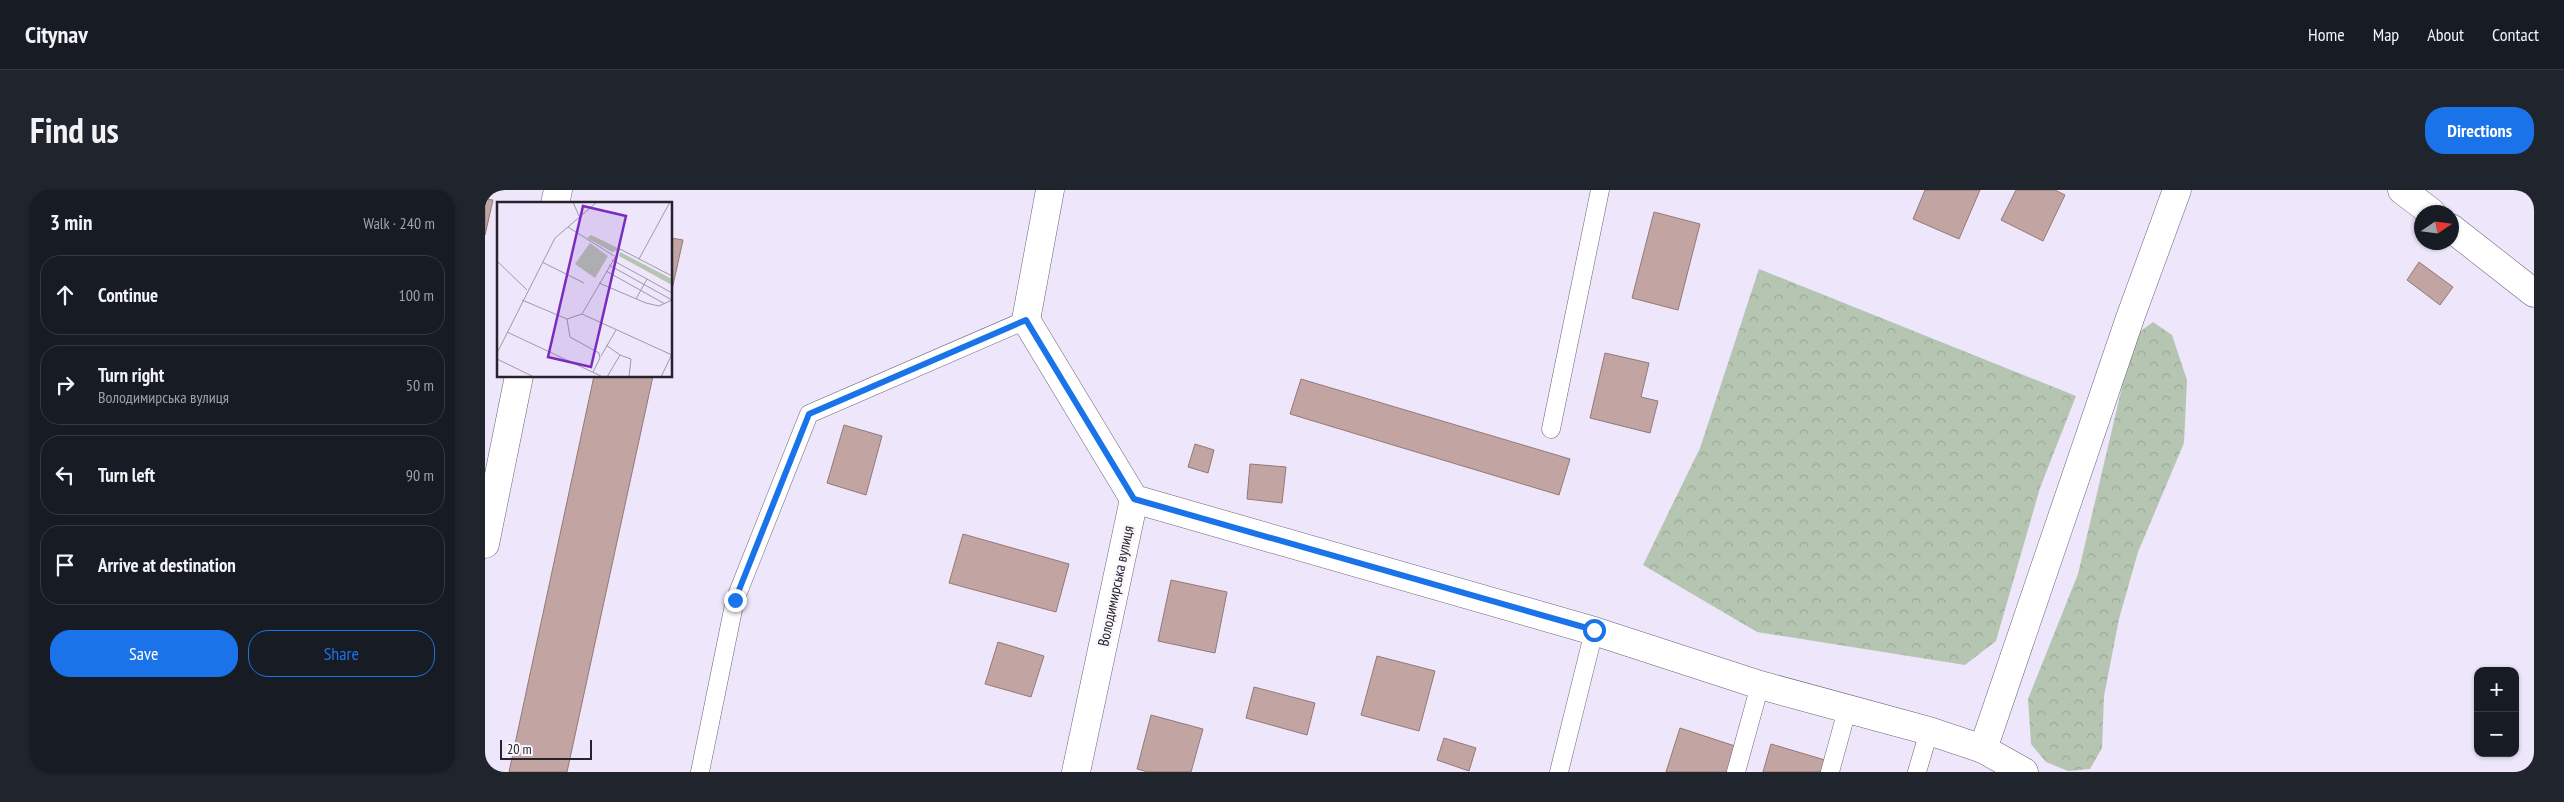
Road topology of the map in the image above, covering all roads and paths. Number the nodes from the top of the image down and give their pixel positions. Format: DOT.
graph roads {
  1 [pos="1050,190"];
  2 [pos="1600,190"];
  3 [pos="2177,190"];
  4 [pos="2402,190"];
  5 [pos="2422,205"];
  6 [pos="2459,234"];
  7 [pos="2534,293"];
  8 [pos="1026,320"];
  9 [pos="519,378"];
  10 [pos="1551,429"];
  11 [pos="1134,499"];
  12 [pos="485,544"];
  13 [pos="1594,630"];
  14 [pos="1760,685"];
  15 [pos="1847,710"];
  16 [pos="1929,731"];
  17 [pos="1983,749"];
  18 [pos="700,772"];
  19 [pos="1076,772"];
  20 [pos="1559,772"];
  21 [pos="1736,772"];
  22 [pos="1830,772"];
  23 [pos="1917,772"];
  24 [pos="2024,772"];
  1 -- 8 [label="street"];
  2 -- 10 [label="lane"];
  3 -- 17 [label="street"];
  4 -- 5 [label="street"];
  6 -- 7 [label="street"];
  8 -- 11 [label="street"];
  8 -- 18 [label="lane"];
  9 -- 12 [label="street"];
  11 -- 13 [label="street"];
  11 -- 19 [label="street, Володимирська вулиця"];
  13 -- 14 [label="street"];
  13 -- 20 [label="lane"];
  14 -- 15 [label="street"];
  14 -- 21 [label="lane"];
  15 -- 16 [label="street"];
  15 -- 22 [label="lane"];
  16 -- 17 [label="street"];
  16 -- 23 [label="lane"];
  17 -- 24 [label="street"];
}
